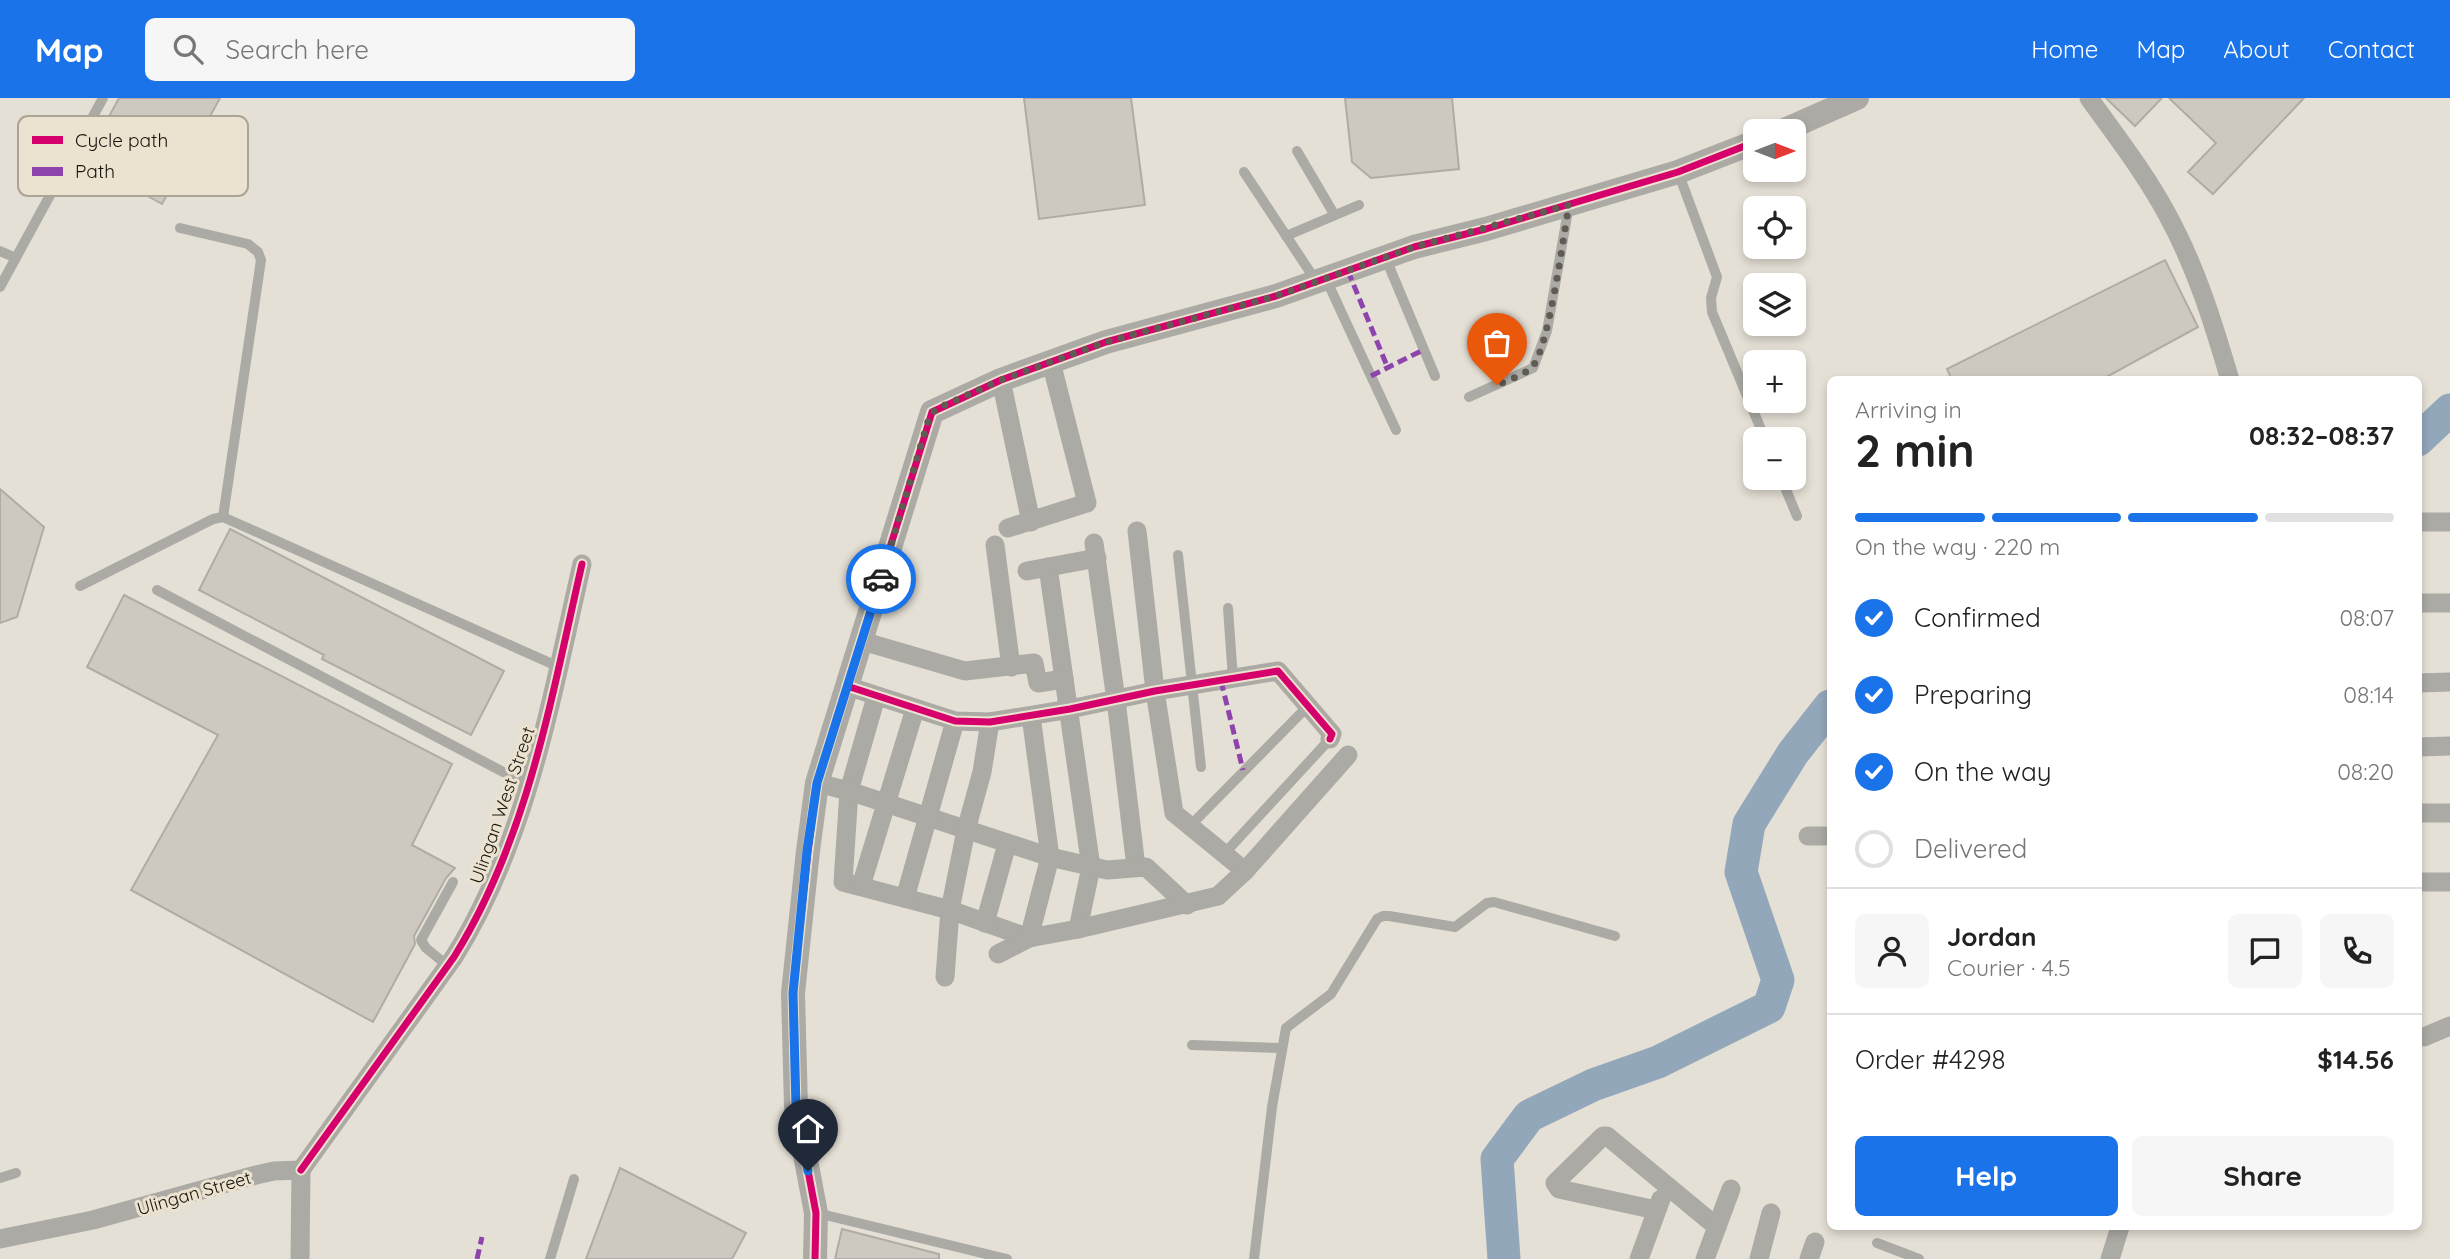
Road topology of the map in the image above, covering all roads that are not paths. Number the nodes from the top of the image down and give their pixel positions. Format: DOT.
graph roads {
  1 [pos="103,98"];
  2 [pos="1857,98"];
  3 [pos="2089,98"];
  4 [pos="93,116"];
  5 [pos="1806,120"];
  6 [pos="1743,147"];
  7 [pos="1297,151"];
  8 [pos="1244,172"];
  9 [pos="1678,172"];
  10 [pos="50,196"];
  11 [pos="1359,205"];
  12 [pos="1569,205"];
  13 [pos="1334,214"];
  14 [pos="180,228"];
  15 [pos="1286,236"];
  16 [pos="0,251"];
  17 [pos="16,258"];
  18 [pos="1386,258"];
  19 [pos="1321,280"];
  20 [pos="0,286"];
  21 [pos="1052,362"];
  22 [pos="1435,376"];
  23 [pos="2229,376"];
  24 [pos="1001,380"];
  25 [pos="1469,397"];
  26 [pos="1760,427"];
  27 [pos="1396,429"];
  28 [pos="1786,490"];
  29 [pos="1797,516"];
  30 [pos="223,517"];
  31 [pos="1031,522"];
  32 [pos="2422,522"];
  33 [pos="2450,522"];
  34 [pos="1008,528"];
  35 [pos="1137,531"];
  36 [pos="995,545"];
  37 [pos="1178,555"];
  38 [pos="582,564"];
  39 [pos="1048,567"];
  40 [pos="1027,571"];
  41 [pos="80,586"];
  42 [pos="157,590"];
  43 [pos="2422,603"];
  44 [pos="2450,603"];
  45 [pos="1228,608"];
  46 [pos="862,641"];
  47 [pos="559,667"];
  48 [pos="1011,667"];
  49 [pos="1064,678"];
  50 [pos="1233,680"];
  51 [pos="2450,682"];
  52 [pos="2422,683"];
  53 [pos="847,686"];
  54 [pos="1193,686"];
  55 [pos="1155,691"];
  56 [pos="876,697"];
  57 [pos="1116,700"];
  58 [pos="1307,707"];
  59 [pos="915,709"];
  60 [pos="1070,709"];
  61 [pos="1031,716"];
  62 [pos="955,722"];
  63 [pos="990,722"];
  64 [pos="1330,739"];
  65 [pos="2450,746"];
  66 [pos="2422,747"];
  67 [pos="1348,755"];
  68 [pos="1201,767"];
  69 [pos="817,783"];
  70 [pos="528,786"];
  71 [pos="849,791"];
  72 [pos="886,803"];
  73 [pos="2422,813"];
  74 [pos="2450,813"];
  75 [pos="927,817"];
  76 [pos="1189,827"];
  77 [pos="966,830"];
  78 [pos="1808,836"];
  79 [pos="1827,836"];
  80 [pos="1007,844"];
  81 [pos="1224,854"];
  82 [pos="1050,857"];
  83 [pos="1091,867"];
  84 [pos="1136,867"];
  85 [pos="1245,871"];
  86 [pos="453,882"];
  87 [pos="2422,882"];
  88 [pos="2450,882"];
  89 [pos="861,886"];
  90 [pos="905,898"];
  91 [pos="1187,905"];
  92 [pos="950,910"];
  93 [pos="985,923"];
  94 [pos="1078,929"];
  95 [pos="1615,936"];
  96 [pos="1029,938"];
  97 [pos="998,954"];
  98 [pos="447,966"];
  99 [pos="945,977"];
  100 [pos="2450,1026"];
  101 [pos="2424,1037"];
  102 [pos="1192,1045"];
  103 [pos="1281,1048"];
  104 [pos="301,1170"];
  105 [pos="16,1173"];
  106 [pos="0,1178"];
  107 [pos="574,1179"];
  108 [pos="1667,1185"];
  109 [pos="1731,1189"];
  110 [pos="1656,1210"];
  111 [pos="816,1213"];
  112 [pos="1772,1213"];
  113 [pos="1717,1227"];
  114 [pos="2119,1230"];
  115 [pos="0,1239"];
  116 [pos="1877,1243"];
  117 [pos="300,1259"];
  118 [pos="550,1259"];
  119 [pos="815,1259"];
  120 [pos="1007,1259"];
  121 [pos="1254,1259"];
  122 [pos="1639,1259"];
  123 [pos="1706,1259"];
  124 [pos="1759,1259"];
  125 [pos="1919,1259"];
  126 [pos="2110,1259"];
  1 -- 4 [label="lane"];
  2 -- 5 [label="street"];
  3 -- 23 [label="street"];
  6 -- 9 [label="street"];
  7 -- 13 [label="lane"];
  8 -- 15 [label="lane"];
  9 -- 12 [label="street"];
  9 -- 26 [label="lane"];
  10 -- 17 [label="lane"];
  11 -- 13 [label="lane"];
  12 -- 18 [label="street"];
  12 -- 25 [label="lane"];
  13 -- 15 [label="lane"];
  14 -- 30 [label="lane"];
  15 -- 19 [label="lane"];
  16 -- 17 [label="lane"];
  17 -- 20 [label="lane"];
  18 -- 19 [label="street"];
  18 -- 22 [label="lane"];
  19 -- 21 [label="street"];
  19 -- 27 [label="lane"];
  21 -- 24 [label="street"];
  21 -- 31 [label="street"];
  24 -- 31 [label="street"];
  24 -- 46 [label="street"];
  28 -- 29 [label="lane"];
  30 -- 41 [label="lane"];
  30 -- 47 [label="lane"];
  31 -- 34 [label="street"];
  32 -- 33 [label="street"];
  35 -- 55 [label="street"];
  36 -- 48 [label="street"];
  37 -- 54 [label="lane"];
  38 -- 47 [label="street, Ulingan West Street"];
  39 -- 40 [label="street"];
  39 -- 49 [label="street"];
  39 -- 57 [label="street"];
  42 -- 70 [label="lane"];
  43 -- 44 [label="street"];
  45 -- 50 [label="lane"];
  46 -- 48 [label="street"];
  46 -- 53 [label="street"];
  47 -- 70 [label="street, Ulingan West Street"];
  48 -- 49 [label="street"];
  49 -- 60 [label="street"];
  50 -- 54 [label="street"];
  50 -- 58 [label="street"];
  51 -- 52 [label="street"];
  53 -- 56 [label="street"];
  53 -- 69 [label="street"];
  54 -- 55 [label="street"];
  54 -- 68 [label="lane"];
  55 -- 57 [label="street"];
  55 -- 76 [label="street"];
  56 -- 59 [label="street"];
  56 -- 71 [label="street"];
  57 -- 60 [label="street"];
  57 -- 84 [label="street"];
  58 -- 64 [label="street"];
  58 -- 76 [label="lane"];
  59 -- 62 [label="street"];
  59 -- 72 [label="street"];
  60 -- 61 [label="street"];
  60 -- 83 [label="street"];
  61 -- 63 [label="street"];
  61 -- 82 [label="street"];
  62 -- 63 [label="street"];
  62 -- 75 [label="street"];
  63 -- 77 [label="street"];
  64 -- 81 [label="lane"];
  65 -- 66 [label="street"];
  67 -- 85 [label="street"];
  69 -- 71 [label="street"];
  69 -- 111 [label="street"];
  70 -- 98 [label="street, Ulingan West Street"];
  71 -- 72 [label="street"];
  71 -- 89 [label="street"];
  72 -- 75 [label="street"];
  72 -- 89 [label="street"];
  73 -- 74 [label="street"];
  75 -- 77 [label="street"];
  75 -- 90 [label="street"];
  76 -- 81 [label="street"];
  77 -- 80 [label="street"];
  77 -- 92 [label="street"];
  78 -- 79 [label="street"];
  80 -- 82 [label="street"];
  80 -- 93 [label="street"];
  81 -- 85 [label="street"];
  82 -- 83 [label="street"];
  82 -- 96 [label="street"];
  83 -- 84 [label="street"];
  83 -- 94 [label="street"];
  84 -- 91 [label="street"];
  85 -- 91 [label="street"];
  86 -- 98 [label="lane"];
  87 -- 88 [label="street"];
  89 -- 90 [label="street"];
  90 -- 92 [label="street"];
  91 -- 94 [label="street"];
  92 -- 93 [label="street"];
  92 -- 99 [label="street"];
  93 -- 96 [label="street"];
  94 -- 96 [label="street"];
  95 -- 103 [label="lane"];
  96 -- 97 [label="street"];
  98 -- 104 [label="street, Ulingan West Street"];
  100 -- 101 [label="street"];
  102 -- 103 [label="lane"];
  103 -- 121 [label="lane"];
  104 -- 115 [label="street, Ulingan Street"];
  104 -- 117 [label="street"];
  105 -- 106 [label="lane"];
  107 -- 118 [label="lane"];
  108 -- 110 [label="street"];
  108 -- 110 [label="street"];
  108 -- 113 [label="street"];
  109 -- 113 [label="street"];
  110 -- 122 [label="street"];
  111 -- 119 [label="street"];
  111 -- 120 [label="lane"];
  112 -- 124 [label="street"];
  113 -- 123 [label="street"];
  114 -- 126 [label="street"];
  116 -- 125 [label="lane"];
}
